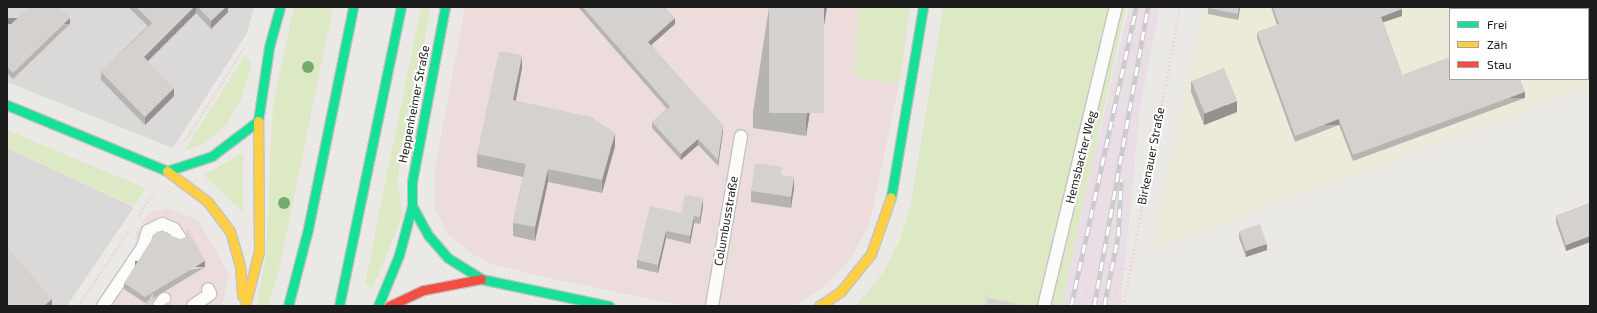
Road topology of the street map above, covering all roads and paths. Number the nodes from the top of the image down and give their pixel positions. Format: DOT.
graph roads {
  1 [pos="280,7"];
  2 [pos="353,7"];
  3 [pos="401,7"];
  4 [pos="445,7"];
  5 [pos="924,7"];
  6 [pos="1116,7"];
  7 [pos="1180,7"];
  8 [pos="249,40"];
  9 [pos="7,105"];
  10 [pos="258,122"];
  11 [pos="741,136"];
  12 [pos="183,144"];
  13 [pos="167,171"];
  14 [pos="158,186"];
  15 [pos="412,206"];
  16 [pos="180,238"];
  17 [pos="1130,269"];
  18 [pos="482,279"];
  19 [pos="1119,282"];
  20 [pos="208,289"];
  21 [pos="987,293"];
  22 [pos="78,306"];
  23 [pos="103,306"];
  24 [pos="193,306"];
  25 [pos="244,306"];
  26 [pos="288,306"];
  27 [pos="338,306"];
  28 [pos="378,306"];
  29 [pos="389,306"];
  30 [pos="609,306"];
  31 [pos="712,306"];
  32 [pos="819,306"];
  33 [pos="984,306"];
  34 [pos="1044,306"];
  35 [pos="1083,306"];
  36 [pos="1114,306"];
  37 [pos="1123,306"];
  1 -- 10 [label="main road"];
  2 -- 26 [label="main road"];
  3 -- 27 [label="main road"];
  4 -- 15 [label="main road, Heppenheimer Straße"];
  5 -- 32 [label="main road"];
  6 -- 34 [label="lane, Hemsbacher Weg"];
  7 -- 17 [label="path, Birkenauer Straße"];
  8 -- 12 [label="path"];
  9 -- 13 [label="main road"];
  10 -- 13 [label="main road"];
  10 -- 25 [label="main road"];
  11 -- 31 [label="lane, Columbusstraße"];
  13 -- 25 [label="main road"];
  14 -- 22 [label="path"];
  15 -- 18 [label="main road"];
  15 -- 28 [label="main road"];
  16 -- 23 [label="lane"];
  17 -- 19 [label="path"];
  17 -- 37 [label="path, Birkenauer Straße"];
  18 -- 29 [label="main road"];
  18 -- 30 [label="main road"];
  19 -- 35 [label="path"];
  19 -- 36 [label="path"];
  20 -- 24 [label="lane"];
  21 -- 33 [label="path"];
}
